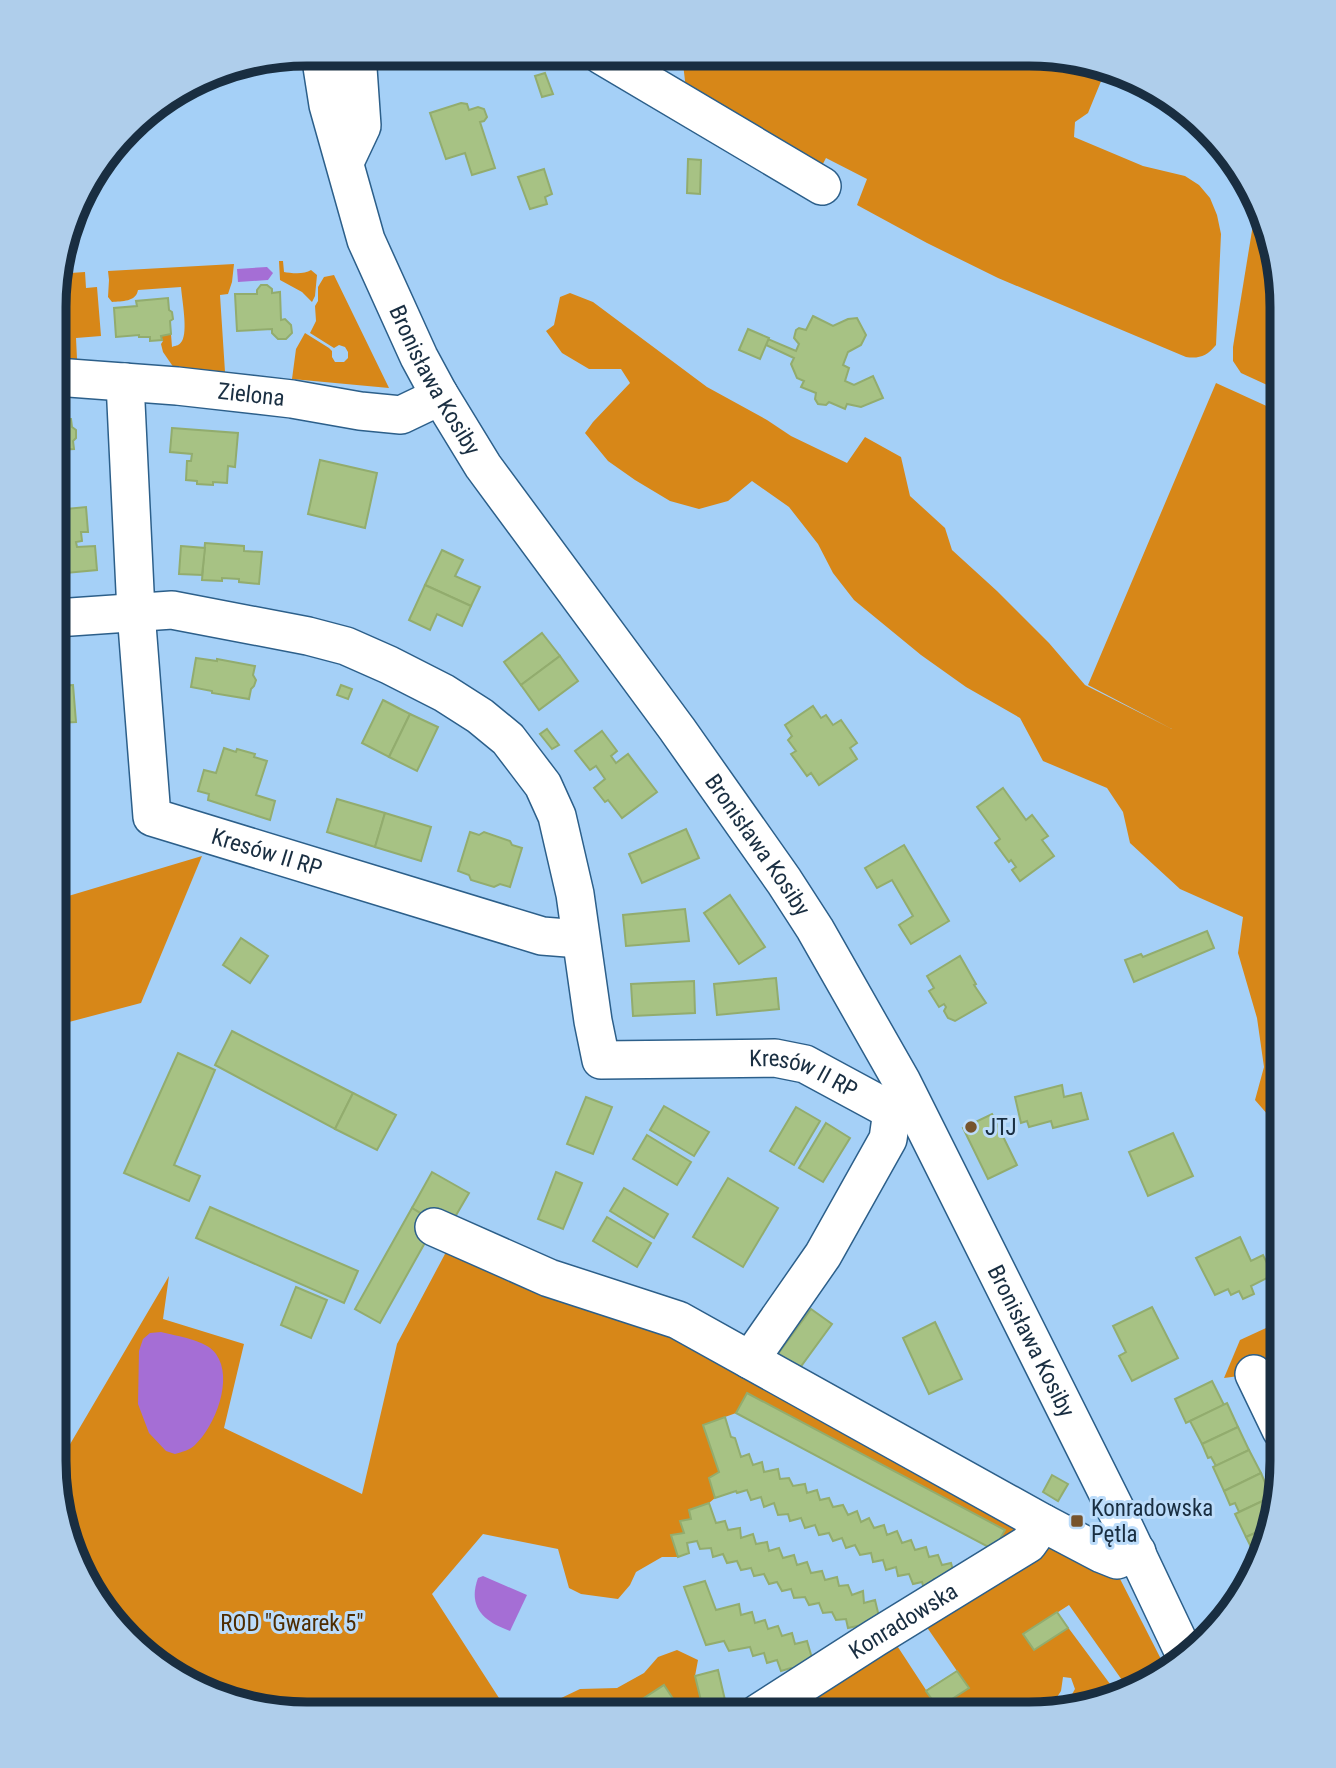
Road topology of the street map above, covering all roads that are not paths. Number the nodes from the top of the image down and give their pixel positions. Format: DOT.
graph roads {
  1 [pos="322,67"];
  2 [pos="358,67"];
  3 [pos="620,67"];
  4 [pos="345,162"];
  5 [pos="822,186"];
  6 [pos="66,378"];
  7 [pos="125,382"];
  8 [pos="439,394"];
  9 [pos="136,612"];
  10 [pos="66,617"];
  11 [pos="580,939"];
  12 [pos="901,1105"];
  13 [pos="434,1227"];
  14 [pos="750,1360"];
  15 [pos="1254,1374"];
  16 [pos="1269,1405"];
  17 [pos="1043,1523"];
  18 [pos="1137,1552"];
  19 [pos="1181,1647"];
  20 [pos="775,1702"];
  1 -- 4 [label="street, Bronisława Kosiby"];
  2 -- 4 [label="street"];
  3 -- 5 [label="street"];
  4 -- 8 [label="street, Bronisława Kosiby"];
  6 -- 7 [label="street, Zielona"];
  7 -- 8 [label="street, Zielona"];
  7 -- 9 [label="street, Kresów II RP"];
  8 -- 12 [label="street, Bronisława Kosiby"];
  9 -- 10 [label="street, Kresów II RP"];
  9 -- 11 [label="street, Kresów II RP"];
  9 -- 11 [label="street, Kresów II RP"];
  11 -- 12 [label="street, Kresów II RP"];
  12 -- 14 [label="street"];
  12 -- 18 [label="street, Bronisława Kosiby"];
  13 -- 14 [label="street"];
  14 -- 17 [label="street"];
  15 -- 16 [label="street"];
  17 -- 18 [label="street"];
  17 -- 20 [label="street, Konradowska"];
  18 -- 19 [label="street, Bronisława Kosiby"];
}
